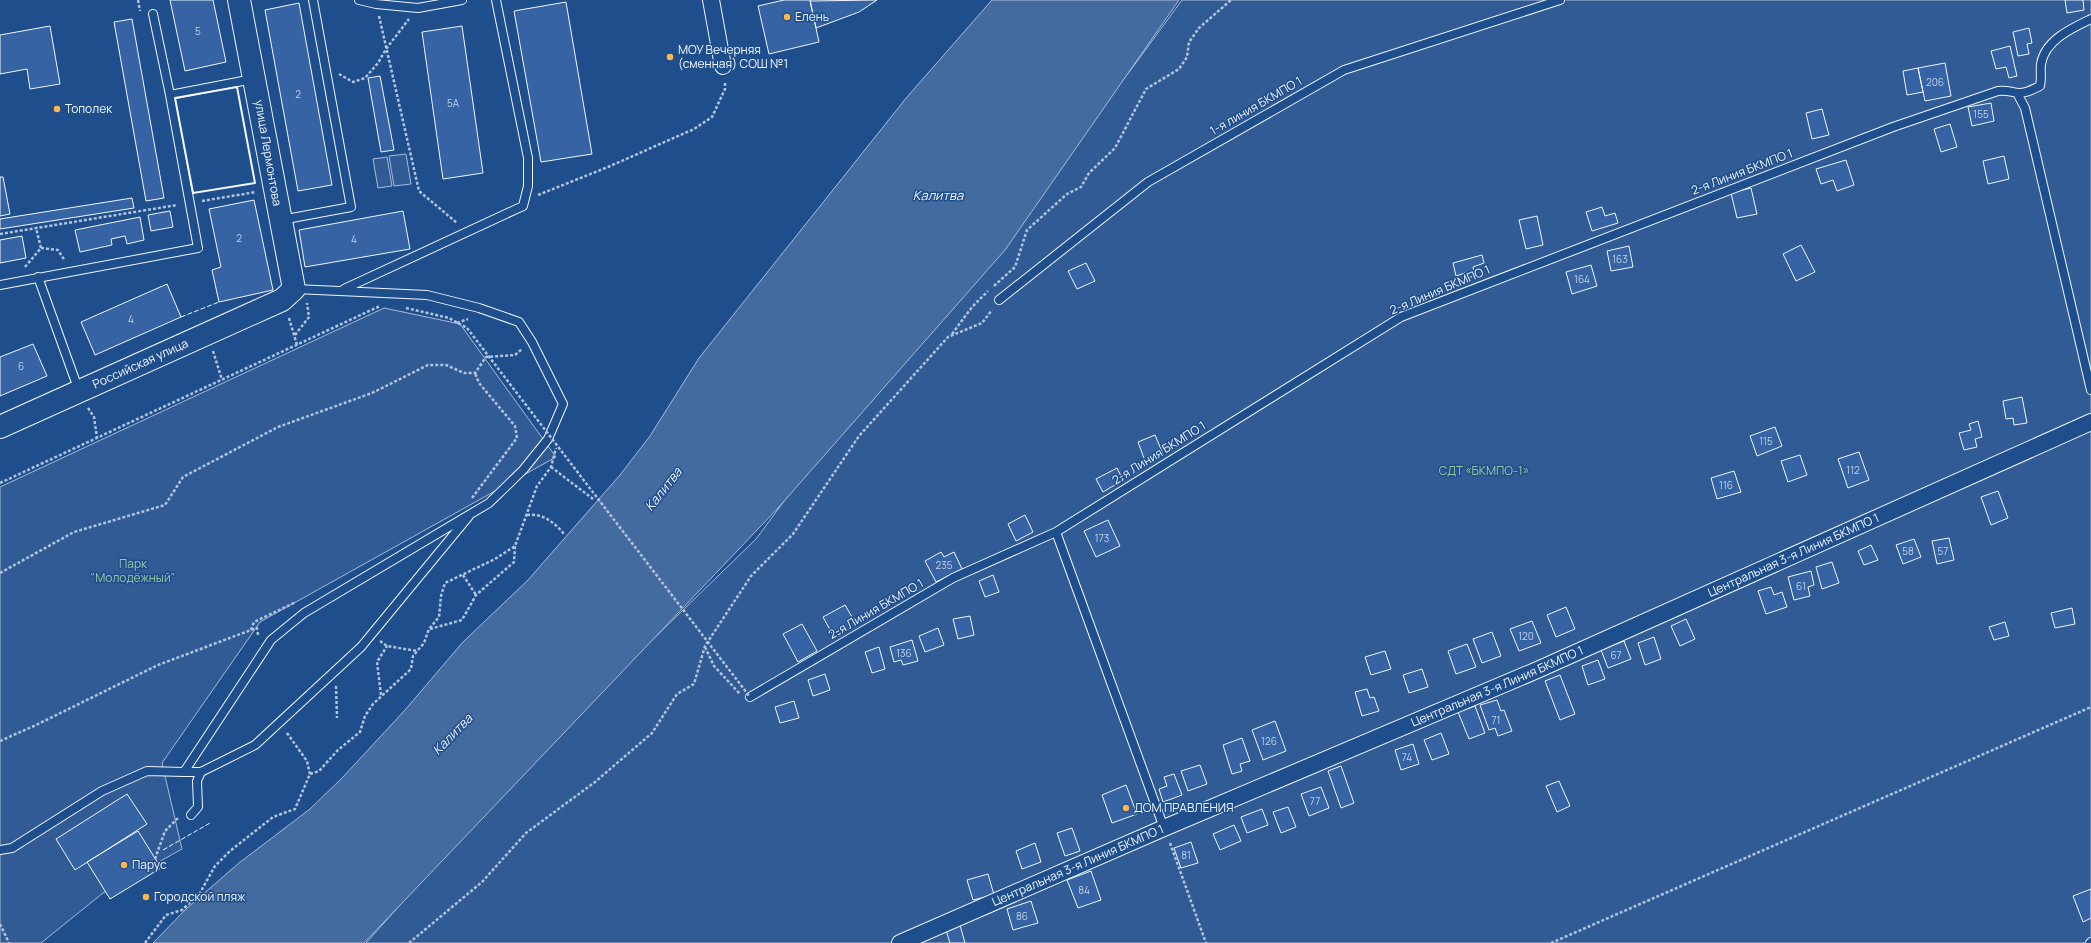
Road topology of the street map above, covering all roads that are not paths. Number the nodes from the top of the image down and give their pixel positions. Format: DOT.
graph roads {
  1 [pos="239,0"];
  2 [pos="313,0"];
  3 [pos="359,0"];
  4 [pos="462,0"];
  5 [pos="496,0"];
  6 [pos="711,0"];
  7 [pos="1560,0"];
  8 [pos="153,14"];
  9 [pos="2091,19"];
  10 [pos="723,66"];
  11 [pos="254,79"];
  12 [pos="2017,93"];
  13 [pos="170,95"];
  14 [pos="280,220"];
  15 [pos="38,277"];
  16 [pos="0,285"];
  17 [pos="342,290"];
  18 [pos="292,298"];
  19 [pos="999,300"];
  20 [pos="2091,390"];
  21 [pos="80,391"];
  22 [pos="2091,422"];
  23 [pos="0,427"];
  24 [pos="470,516"];
  25 [pos="1056,532"];
  26 [pos="750,697"];
  27 [pos="184,772"];
  28 [pos="202,772"];
  29 [pos="187,814"];
  30 [pos="1164,828"];
  31 [pos="0,850"];
  32 [pos="900,943"];
  1 -- 11 [label="street, улица Лермонтова"];
  2 -- 14 [label="lane"];
  3 -- 4 [label="lane"];
  5 -- 17 [label="lane"];
  6 -- 10 [label="street"];
  7 -- 19 [label="lane, 1-я линия БКМПО 1"];
  8 -- 13 [label="lane"];
  9 -- 12 [label="lane, 2-я Линия БКМПО 1"];
  11 -- 13 [label="lane"];
  11 -- 14 [label="street, улица Лермонтова"];
  12 -- 20 [label="lane"];
  12 -- 25 [label="lane, 2-я Линия БКМПО 1"];
  13 -- 15 [label="lane"];
  14 -- 18 [label="street, улица Лермонтова"];
  15 -- 16 [label="lane"];
  15 -- 21 [label="lane"];
  17 -- 18 [label="lane"];
  17 -- 24 [label="lane"];
  18 -- 21 [label="street, Российская улица"];
  21 -- 23 [label="street, Российская улица"];
  22 -- 30 [label="street, Центральная 3-я Линия БКМПО 1"];
  24 -- 27 [label="lane"];
  24 -- 28 [label="lane"];
  25 -- 26 [label="lane, 2-я Линия БКМПО 1"];
  25 -- 30 [label="lane"];
  27 -- 28 [label="lane"];
  27 -- 31 [label="lane"];
  28 -- 29 [label="lane"];
  30 -- 32 [label="street, Центральная 3-я Линия БКМПО 1"];
}
